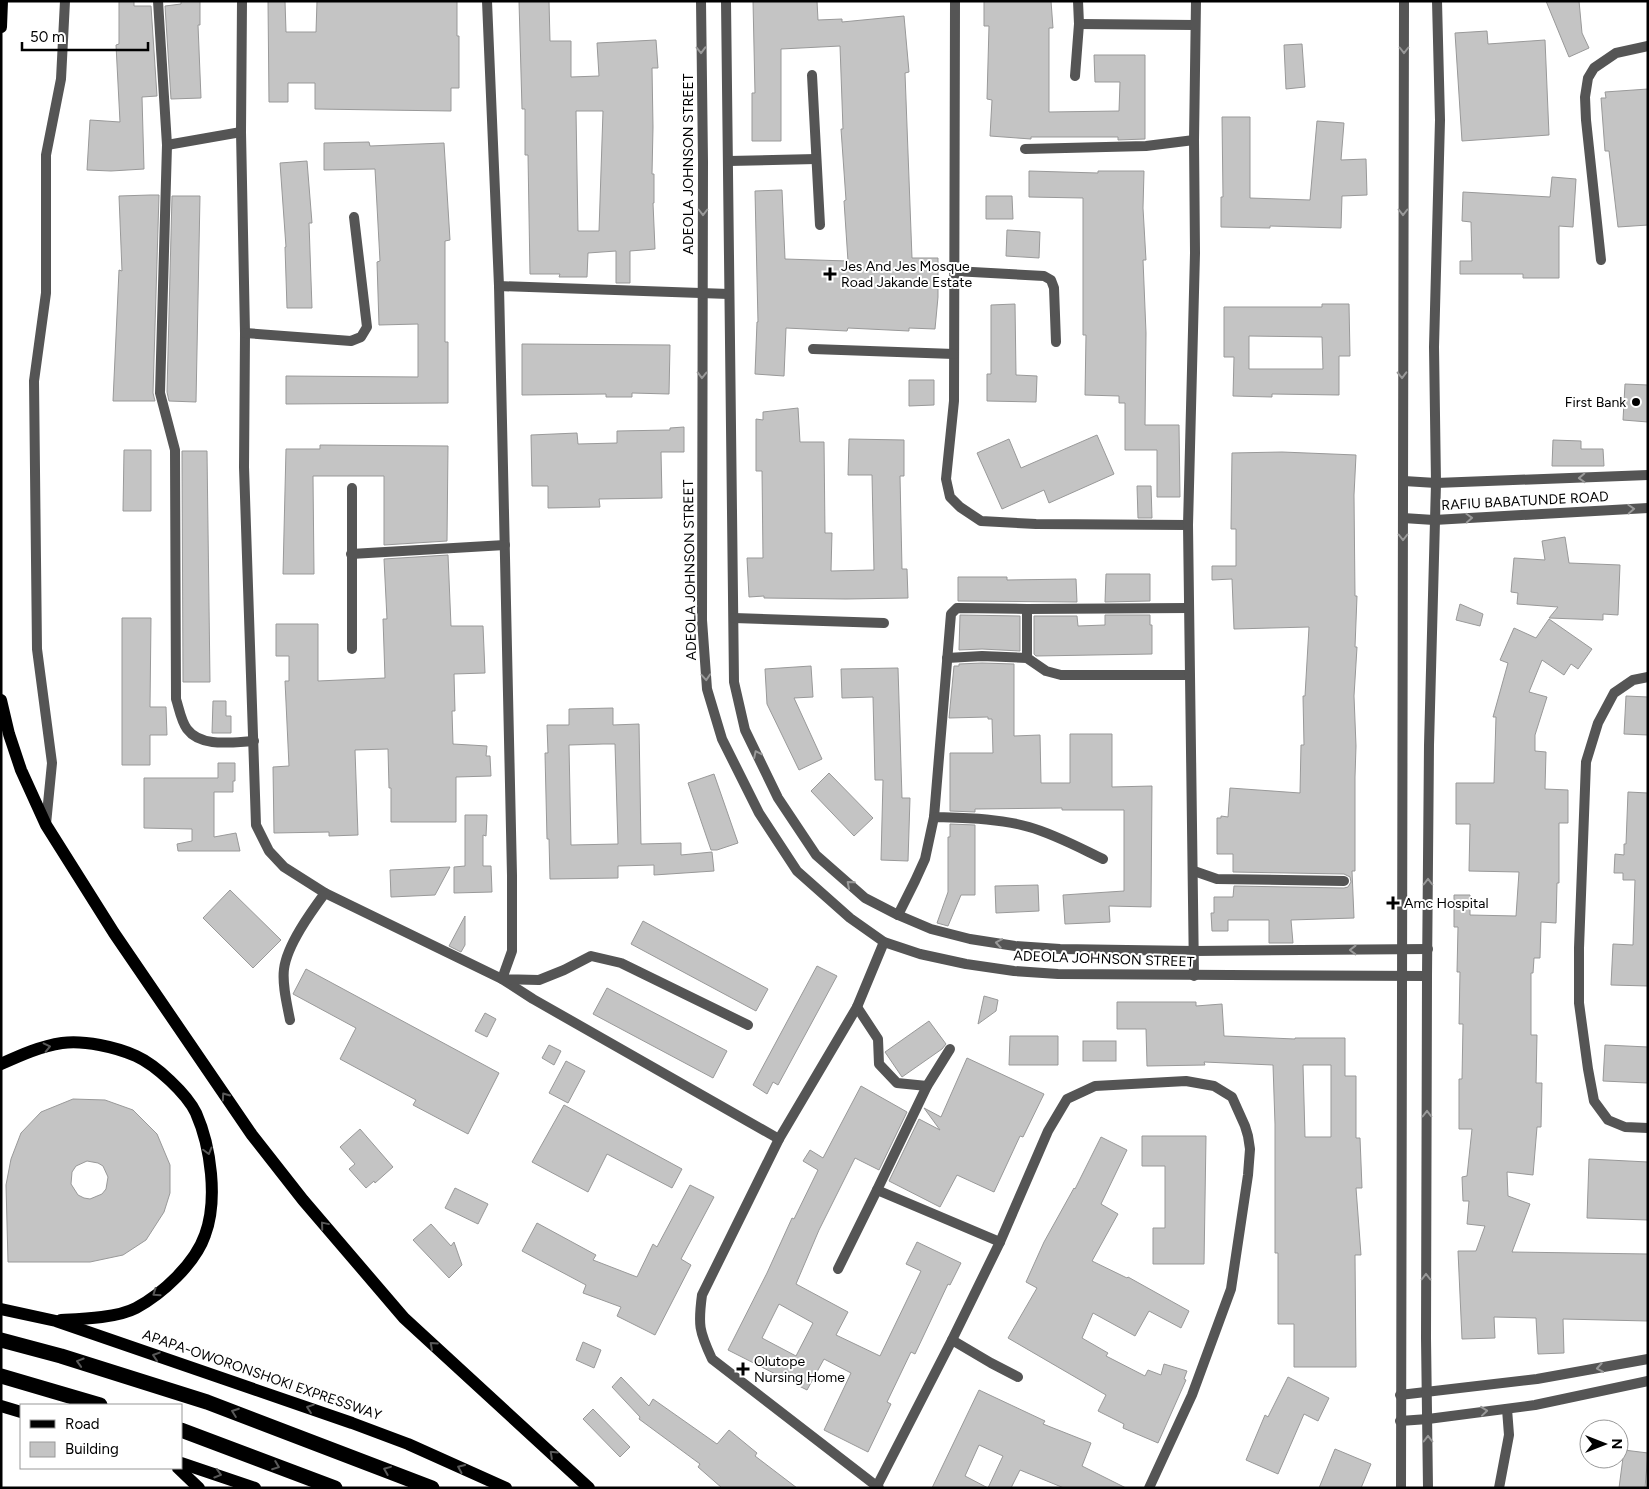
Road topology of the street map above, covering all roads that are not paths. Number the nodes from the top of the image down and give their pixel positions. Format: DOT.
graph roads {
  1 [pos="2,1"];
  2 [pos="65,1"];
  3 [pos="158,1"];
  4 [pos="242,1"];
  5 [pos="487,1"];
  6 [pos="700,1"];
  7 [pos="726,1"];
  8 [pos="955,1"];
  9 [pos="1078,1"];
  10 [pos="1196,1"];
  11 [pos="1404,1"];
  12 [pos="1438,1"];
  13 [pos="1080,24"];
  14 [pos="1195,25"];
  15 [pos="1,27"];
  16 [pos="1648,46"];
  17 [pos="812,76"];
  18 [pos="1075,76"];
  19 [pos="240,132"];
  20 [pos="1194,140"];
  21 [pos="167,145"];
  22 [pos="1025,149"];
  23 [pos="816,159"];
  24 [pos="729,161"];
  25 [pos="354,217"];
  26 [pos="820,225"];
  27 [pos="1601,260"];
  28 [pos="954,271"];
  29 [pos="499,286"];
  30 [pos="703,294"];
  31 [pos="729,294"];
  32 [pos="245,334"];
  33 [pos="1056,342"];
  34 [pos="813,349"];
  35 [pos="954,354"];
  36 [pos="1648,475"];
  37 [pos="1404,481"];
  38 [pos="1436,483"];
  39 [pos="352,488"];
  40 [pos="1648,508"];
  41 [pos="1403,518"];
  42 [pos="1434,520"];
  43 [pos="1188,525"];
  44 [pos="505,545"];
  45 [pos="351,554"];
  46 [pos="1189,608"];
  47 [pos="1027,609"];
  48 [pos="734,618"];
  49 [pos="884,623"];
  50 [pos="352,649"];
  51 [pos="947,658"];
  52 [pos="1026,658"];
  53 [pos="1189,675"];
  54 [pos="1648,677"];
  55 [pos="1,700"];
  56 [pos="254,741"];
  57 [pos="934,816"];
  58 [pos="46,825"];
  59 [pos="1103,859"];
  60 [pos="1194,871"];
  61 [pos="1344,881"];
  62 [pos="325,893"];
  63 [pos="898,915"];
  64 [pos="884,942"];
  65 [pos="1428,949"];
  66 [pos="1402,950"];
  67 [pos="1194,951"];
  68 [pos="1194,976"];
  69 [pos="1402,976"];
  70 [pos="1427,976"];
  71 [pos="502,979"];
  72 [pos="857,1007"];
  73 [pos="290,1020"];
  74 [pos="748,1025"];
  75 [pos="950,1049"];
  76 [pos="1,1064"];
  77 [pos="926,1086"];
  78 [pos="1648,1128"];
  79 [pos="779,1140"];
  80 [pos="877,1190"];
  81 [pos="1000,1242"];
  82 [pos="838,1269"];
  83 [pos="1,1309"];
  84 [pos="56,1321"];
  85 [pos="1,1340"];
  86 [pos="952,1340"];
  87 [pos="1648,1359"];
  88 [pos="1,1376"];
  89 [pos="1018,1376"];
  90 [pos="1648,1381"];
  91 [pos="1427,1392"];
  92 [pos="1400,1395"];
  93 [pos="97,1404"];
  94 [pos="1,1406"];
  95 [pos="1507,1409"];
  96 [pos="20,1412"];
  97 [pos="1428,1419"];
  98 [pos="1400,1421"];
  99 [pos="182,1430"];
  100 [pos="182,1462"];
  101 [pos="179,1469"];
  102 [pos="878,1487"];
  103 [pos="199,1488"];
  104 [pos="255,1488"];
  105 [pos="335,1488"];
  106 [pos="432,1488"];
  107 [pos="506,1488"];
  108 [pos="589,1488"];
  109 [pos="1149,1488"];
  110 [pos="1401,1488"];
  111 [pos="1428,1488"];
  112 [pos="1499,1488"];
  1 -- 15 [label="main road"];
  2 -- 58 [label="street"];
  3 -- 21 [label="street"];
  4 -- 19 [label="street"];
  5 -- 29 [label="street"];
  6 -- 30 [label="street, ADEOLA JOHNSON STREET, one-way"];
  7 -- 24 [label="street, ADEOLA JOHNSON STREET"];
  8 -- 28 [label="street"];
  9 -- 13 [label="street"];
  10 -- 14 [label="street"];
  11 -- 37 [label="street, one-way"];
  12 -- 38 [label="street"];
  13 -- 14 [label="street"];
  13 -- 18 [label="street"];
  14 -- 20 [label="street"];
  16 -- 27 [label="street"];
  17 -- 23 [label="street"];
  19 -- 21 [label="street"];
  19 -- 32 [label="street"];
  20 -- 22 [label="street"];
  20 -- 43 [label="street"];
  21 -- 56 [label="street"];
  23 -- 24 [label="street"];
  23 -- 26 [label="street"];
  24 -- 31 [label="street, ADEOLA JOHNSON STREET"];
  25 -- 32 [label="street"];
  28 -- 33 [label="street"];
  28 -- 35 [label="street"];
  29 -- 30 [label="street"];
  29 -- 44 [label="street"];
  30 -- 31 [label="street"];
  30 -- 64 [label="street, ADEOLA JOHNSON STREET, one-way"];
  31 -- 48 [label="street, ADEOLA JOHNSON STREET"];
  32 -- 56 [label="street"];
  34 -- 35 [label="street"];
  35 -- 43 [label="street"];
  36 -- 38 [label="street, RAFIU BABATUNDE ROAD, one-way"];
  37 -- 38 [label="street, RAFIU BABATUNDE ROAD"];
  37 -- 41 [label="street"];
  38 -- 42 [label="street"];
  39 -- 45 [label="street"];
  42 -- 40 [label="street, RAFIU BABATUNDE ROAD, one-way"];
  41 -- 42 [label="street, RAFIU BABATUNDE ROAD"];
  41 -- 66 [label="street, one-way"];
  65 -- 42 [label="street, one-way"];
  43 -- 46 [label="street"];
  44 -- 45 [label="street"];
  44 -- 71 [label="street"];
  45 -- 50 [label="street"];
  46 -- 47 [label="street"];
  46 -- 53 [label="street"];
  47 -- 51 [label="street"];
  47 -- 52 [label="street"];
  48 -- 49 [label="street"];
  63 -- 48 [label="street, ADEOLA JOHNSON STREET, one-way"];
  51 -- 52 [label="street"];
  51 -- 57 [label="street"];
  52 -- 53 [label="street"];
  53 -- 60 [label="street"];
  54 -- 78 [label="street"];
  55 -- 58 [label="main road"];
  56 -- 62 [label="street"];
  57 -- 59 [label="street"];
  57 -- 63 [label="street"];
  108 -- 58 [label="main road, one-way"];
  60 -- 61 [label="street"];
  60 -- 67 [label="street"];
  62 -- 71 [label="street"];
  62 -- 73 [label="street"];
  67 -- 63 [label="street, ADEOLA JOHNSON STREET, one-way"];
  64 -- 68 [label="street, ADEOLA JOHNSON STREET"];
  64 -- 72 [label="street"];
  65 -- 66 [label="street, ADEOLA JOHNSON STREET"];
  65 -- 70 [label="street"];
  66 -- 67 [label="street, ADEOLA JOHNSON STREET, one-way"];
  66 -- 69 [label="street"];
  67 -- 68 [label="street"];
  68 -- 69 [label="street, ADEOLA JOHNSON STREET"];
  69 -- 70 [label="street, ADEOLA JOHNSON STREET"];
  69 -- 92 [label="street"];
  91 -- 70 [label="street, one-way"];
  71 -- 74 [label="street"];
  71 -- 79 [label="street"];
  72 -- 77 [label="street"];
  72 -- 79 [label="street"];
  75 -- 77 [label="street"];
  76 -- 84 [label="main road, one-way"];
  77 -- 80 [label="street"];
  79 -- 102 [label="street"];
  80 -- 81 [label="street"];
  80 -- 82 [label="street"];
  81 -- 86 [label="street"];
  81 -- 109 [label="street"];
  83 -- 84 [label="main road, APAPA-OWORONSHOKI EXPRESSWAY"];
  107 -- 84 [label="main road, APAPA-OWORONSHOKI EXPRESSWAY, one-way"];
  106 -- 85 [label="highway, one-way"];
  86 -- 89 [label="street"];
  86 -- 102 [label="street"];
  87 -- 91 [label="street, one-way"];
  88 -- 93 [label="highway"];
  90 -- 95 [label="street"];
  91 -- 92 [label="street"];
  91 -- 97 [label="street"];
  92 -- 98 [label="street"];
  94 -- 96 [label="main road"];
  97 -- 95 [label="street, one-way"];
  95 -- 112 [label="street"];
  97 -- 98 [label="street"];
  111 -- 97 [label="street, one-way"];
  98 -- 110 [label="street"];
  99 -- 105 [label="highway, one-way"];
  100 -- 104 [label="main road, one-way"];
  101 -- 103 [label="main road"];
}
